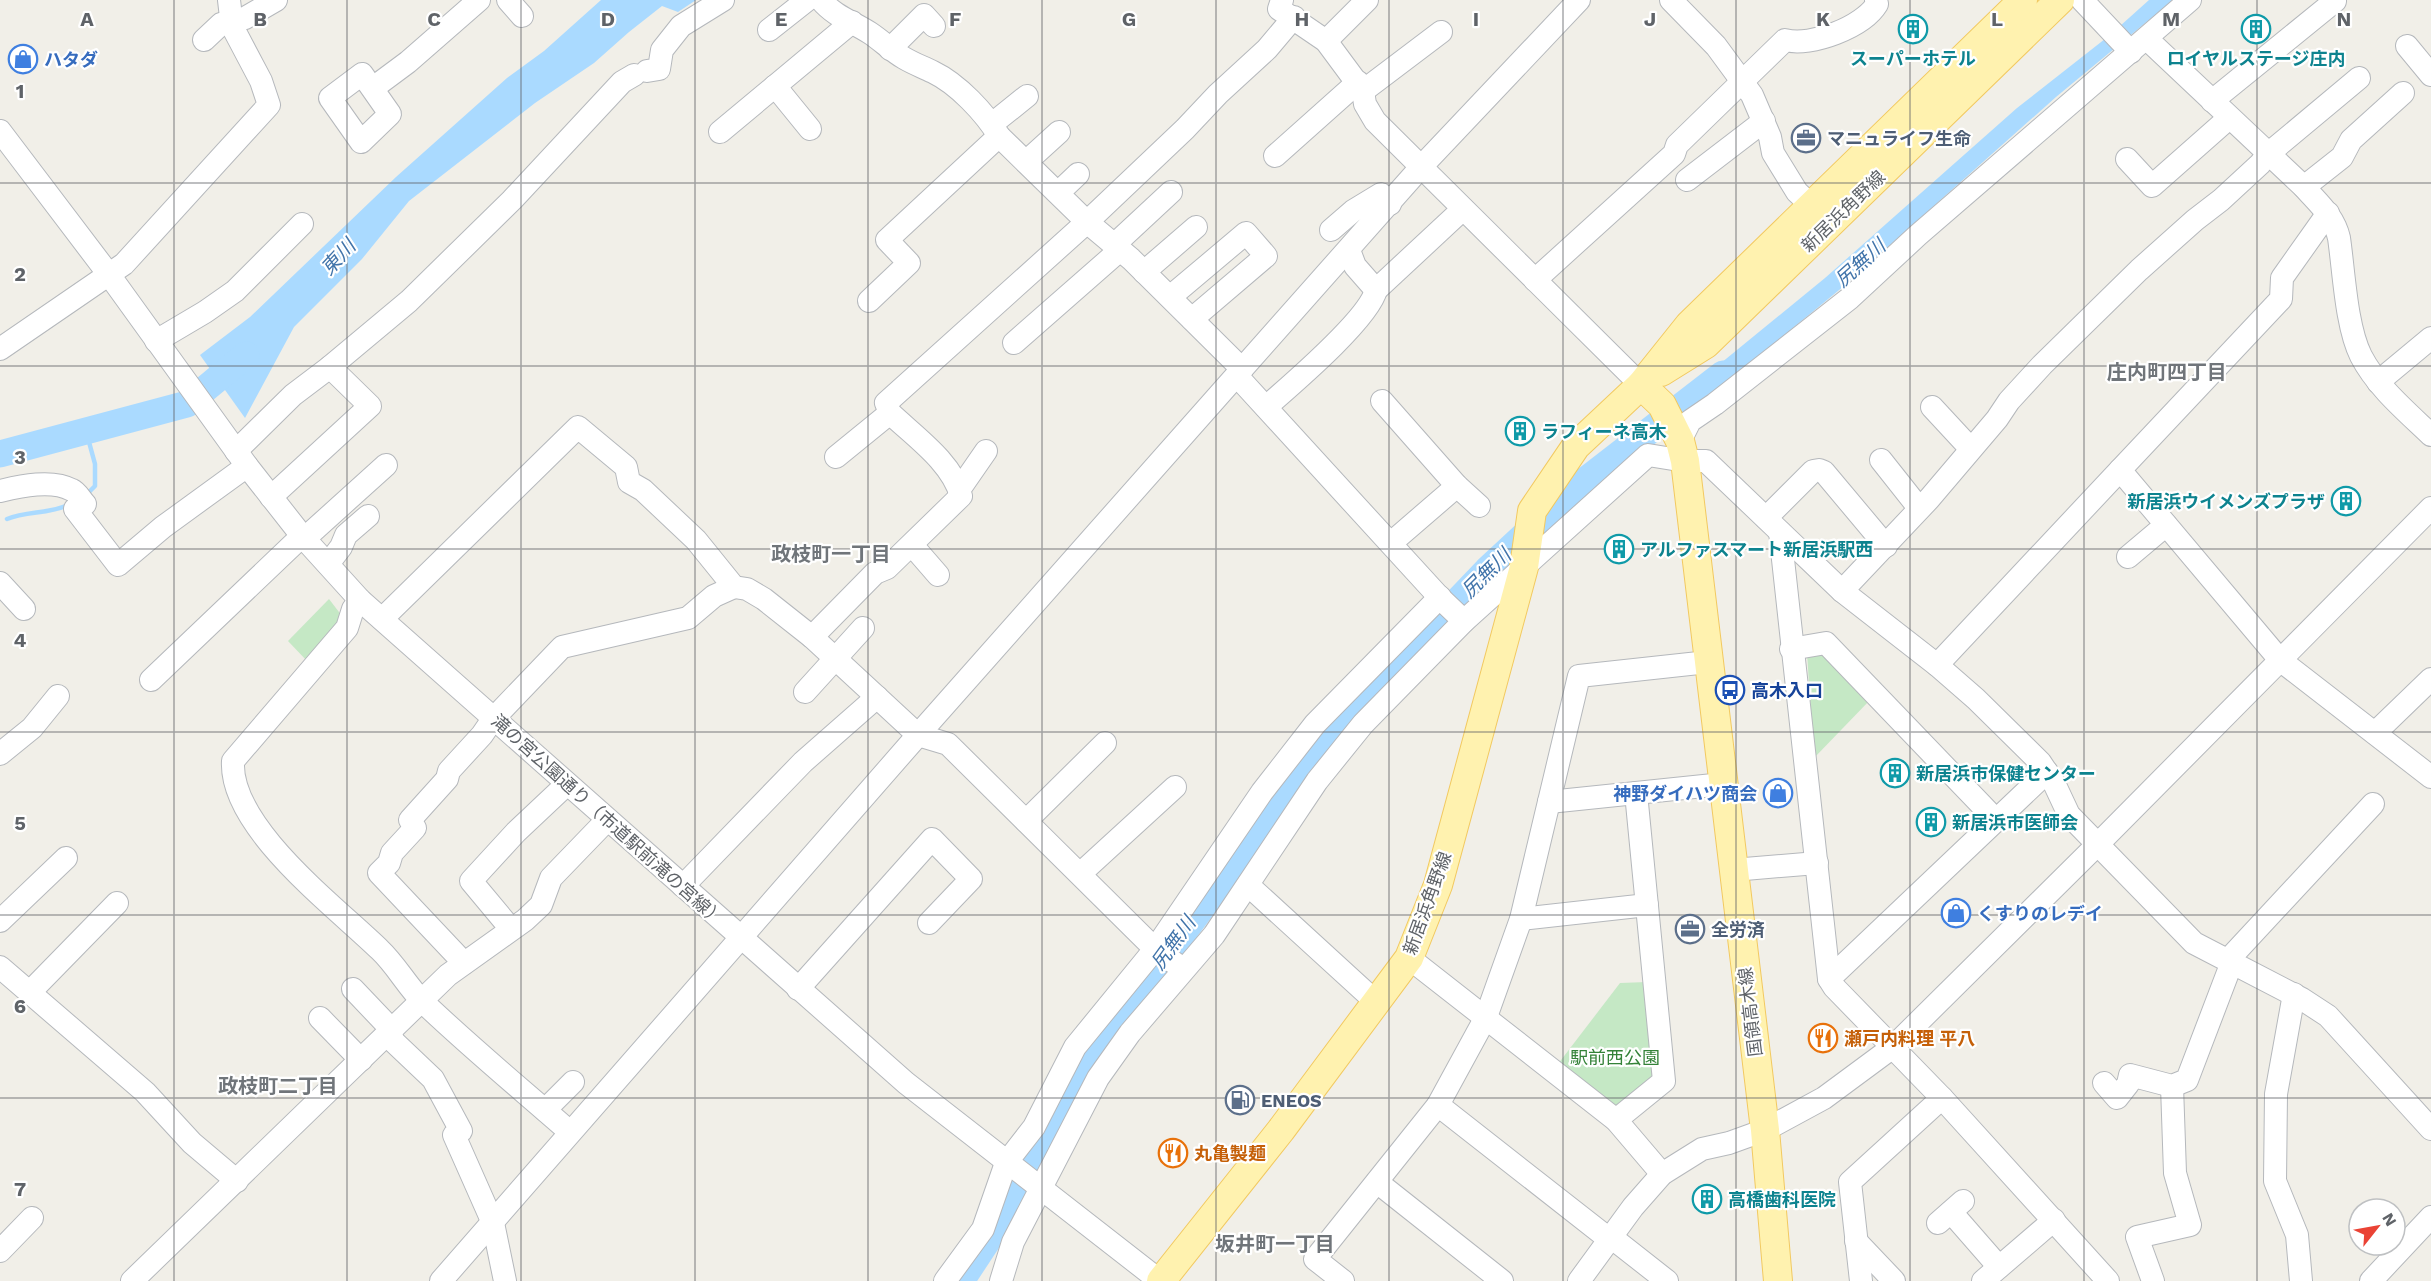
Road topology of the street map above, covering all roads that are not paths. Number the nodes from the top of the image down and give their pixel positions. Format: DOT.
graph roads {
  1 [pos="276,0"];
  2 [pos="479,0"];
  3 [pos="723,0"];
  4 [pos="807,0"];
  5 [pos="821,0"];
  6 [pos="1367,0"];
  7 [pos="1579,0"];
  8 [pos="1671,0"];
  9 [pos="1876,0"];
  10 [pos="2023,0"];
  11 [pos="2060,0"];
  12 [pos="2082,0"];
  13 [pos="2190,0"];
  14 [pos="2335,1"];
  15 [pos="1281,7"];
  16 [pos="230,10"];
  17 [pos="852,22"];
  18 [pos="934,26"];
  19 [pos="769,30"];
  20 [pos="1441,32"];
  21 [pos="204,40"];
  22 [pos="1326,41"];
  23 [pos="2135,46"];
  24 [pos="2407,46"];
  25 [pos="890,50"];
  26 [pos="2431,75"];
  27 [pos="2359,78"];
  28 [pos="1743,83"];
  29 [pos="775,86"];
  30 [pos="1360,87"];
  31 [pos="373,88"];
  32 [pos="2403,93"];
  33 [pos="1027,96"];
  34 [pos="2212,101"];
  35 [pos="2229,117"];
  36 [pos="1764,121"];
  37 [pos="810,129"];
  38 [pos="996,130"];
  39 [pos="0,131"];
  40 [pos="720,132"];
  41 [pos="1059,132"];
  42 [pos="2268,154"];
  43 [pos="1275,156"];
  44 [pos="2127,159"];
  45 [pos="1026,162"];
  46 [pos="1422,168"];
  47 [pos="1078,174"];
  48 [pos="1687,180"];
  49 [pos="2304,187"];
  50 [pos="1171,192"];
  51 [pos="1058,193"];
  52 [pos="1390,204"];
  53 [pos="1812,206"];
  54 [pos="1463,209"];
  55 [pos="2328,213"];
  56 [pos="1087,222"];
  57 [pos="302,224"];
  58 [pos="1196,227"];
  59 [pos="1331,230"];
  60 [pos="1117,248"];
  61 [pos="1349,250"];
  62 [pos="1144,272"];
  63 [pos="110,276"];
  64 [pos="1535,280"];
  65 [pos="1376,290"];
  66 [pos="1170,297"];
  67 [pos="870,301"];
  68 [pos="1192,319"];
  69 [pos="2431,338"];
  70 [pos="156,341"];
  71 [pos="1014,343"];
  72 [pos="0,349"];
  73 [pos="330,367"];
  74 [pos="1239,372"];
  75 [pos="2378,382"];
  76 [pos="1641,385"];
  77 [pos="1382,401"];
  78 [pos="1932,406"];
  79 [pos="1266,407"];
  80 [pos="890,413"];
  81 [pos="1675,433"];
  82 [pos="2431,435"];
  83 [pos="1970,448"];
  84 [pos="986,451"];
  85 [pos="237,453"];
  86 [pos="836,457"];
  87 [pos="1881,460"];
  88 [pos="386,465"];
  89 [pos="2120,471"];
  90 [pos="1457,486"];
  91 [pos="0,490"];
  92 [pos="959,490"];
  93 [pos="271,497"];
  94 [pos="1479,506"];
  95 [pos="1919,508"];
  96 [pos="2431,508"];
  97 [pos="368,516"];
  98 [pos="1773,525"];
  99 [pos="2166,525"];
  100 [pos="303,537"];
  101 [pos="1391,543"];
  102 [pos="912,545"];
  103 [pos="1886,546"];
  104 [pos="2128,557"];
  105 [pos="1524,563"];
  106 [pos="328,564"];
  107 [pos="938,575"];
  108 [pos="0,583"];
  109 [pos="734,586"];
  110 [pos="1842,591"];
  111 [pos="360,600"];
  112 [pos="1451,608"];
  113 [pos="24,609"];
  114 [pos="382,620"];
  115 [pos="863,628"];
  116 [pos="812,637"];
  117 [pos="1791,649"];
  118 [pos="835,658"];
  119 [pos="2280,660"];
  120 [pos="1708,662"];
  121 [pos="1937,665"];
  122 [pos="2431,679"];
  123 [pos="151,680"];
  124 [pos="805,692"];
  125 [pos="58,696"];
  126 [pos="877,697"];
  127 [pos="493,718"];
  128 [pos="2375,732"];
  129 [pos="918,735"];
  130 [pos="1105,742"];
  131 [pos="0,754"];
  132 [pos="2048,772"];
  133 [pos="2431,777"];
  134 [pos="567,784"];
  135 [pos="1723,784"];
  136 [pos="1175,787"];
  137 [pos="1636,793"];
  138 [pos="1549,802"];
  139 [pos="2373,804"];
  140 [pos="607,820"];
  141 [pos="1996,820"];
  142 [pos="1026,821"];
  143 [pos="2098,844"];
  144 [pos="66,858"];
  145 [pos="1817,863"];
  146 [pos="1733,870"];
  147 [pos="1080,873"];
  148 [pos="1248,885"];
  149 [pos="683,886"];
  150 [pos="117,903"];
  151 [pos="1647,905"];
  152 [pos="1521,919"];
  153 [pos="0,921"];
  154 [pos="929,923"];
  155 [pos="511,929"];
  156 [pos="740,937"];
  157 [pos="1157,950"];
  158 [pos="1409,958"];
  159 [pos="2230,961"];
  160 [pos="464,963"];
  161 [pos="0,967"];
  162 [pos="1181,968"];
  163 [pos="1829,980"];
  164 [pos="353,989"];
  165 [pos="798,989"];
  166 [pos="30,992"];
  167 [pos="2294,994"];
  168 [pos="422,1000"];
  169 [pos="1376,1002"];
  170 [pos="1486,1017"];
  171 [pos="320,1018"];
  172 [pos="390,1031"];
  173 [pos="1893,1047"];
  174 [pos="361,1060"];
  175 [pos="573,1082"];
  176 [pos="2104,1083"];
  177 [pos="2172,1086"];
  178 [pos="1942,1098"];
  179 [pos="1438,1105"];
  180 [pos="545,1110"];
  181 [pos="2428,1118"];
  182 [pos="1616,1120"];
  183 [pos="1765,1130"];
  184 [pos="570,1131"];
  185 [pos="1010,1165"];
  186 [pos="1662,1174"];
  187 [pos="237,1180"];
  188 [pos="1377,1182"];
  189 [pos="1038,1186"];
  190 [pos="1951,1212"];
  191 [pos="2431,1217"];
  192 [pos="32,1218"];
  193 [pos="2054,1220"];
  194 [pos="492,1223"];
  195 [pos="1610,1238"];
  196 [pos="1856,1241"];
  197 [pos="0,1251"];
  198 [pos="1991,1274"];
  199 [pos="2099,1278"];
  200 [pos="132,1281"];
  201 [pos="441,1281"];
  202 [pos="505,1281"];
  203 [pos="945,1281"];
  204 [pos="1001,1281"];
  205 [pos="1160,1281"];
  206 [pos="1343,1281"];
  207 [pos="1502,1281"];
  208 [pos="1579,1281"];
  209 [pos="1667,1281"];
  210 [pos="1778,1281"];
  211 [pos="1861,1281"];
  212 [pos="1894,1281"];
  213 [pos="2153,1281"];
  214 [pos="2301,1281"];
  215 [pos="2371,1281"];
  1 -- 16 [label="street"];
  2 -- 31 [label="street"];
  3 -- 73 [label="street"];
  4 -- 19 [label="street"];
  5 -- 17 [label="street"];
  6 -- 22 [label="street"];
  7 -- 46 [label="street"];
  8 -- 28 [label="street"];
  9 -- 28 [label="street"];
  10 -- 53 [label="main road, 新居浜角野線"];
  11 -- 76 [label="main road, 新居浜角野線"];
  12 -- 23 [label="street"];
  13 -- 23 [label="street"];
  14 -- 34 [label="street"];
  15 -- 22 [label="street"];
  15 -- 56 [label="street"];
  16 -- 21 [label="street"];
  16 -- 63 [label="street"];
  17 -- 25 [label="street"];
  17 -- 29 [label="street"];
  18 -- 25 [label="street"];
  20 -- 30 [label="street"];
  22 -- 30 [label="street"];
  23 -- 34 [label="street"];
  23 -- 81 [label="street"];
  24 -- 26 [label="street"];
  25 -- 38 [label="street"];
  27 -- 42 [label="street"];
  28 -- 36 [label="street"];
  28 -- 64 [label="street"];
  29 -- 37 [label="street"];
  29 -- 40 [label="street"];
  30 -- 43 [label="street"];
  30 -- 46 [label="street"];
  32 -- 49 [label="street"];
  33 -- 38 [label="street"];
  34 -- 35 [label="street"];
  35 -- 42 [label="street"];
  35 -- 44 [label="street"];
  36 -- 48 [label="street"];
  36 -- 53 [label="street"];
  38 -- 45 [label="street"];
  38 -- 67 [label="street"];
  39 -- 63 [label="street"];
  41 -- 45 [label="street"];
  42 -- 49 [label="street"];
  42 -- 83 [label="street"];
  45 -- 51 [label="street"];
  46 -- 52 [label="street"];
  46 -- 54 [label="street"];
  47 -- 51 [label="street"];
  49 -- 55 [label="street"];
  50 -- 60 [label="street"];
  51 -- 56 [label="street"];
  52 -- 59 [label="street"];
  52 -- 61 [label="street"];
  53 -- 76 [label="main road, 新居浜角野線"];
  54 -- 64 [label="street"];
  54 -- 65 [label="street"];
  55 -- 75 [label="street"];
  55 -- 89 [label="street"];
  56 -- 60 [label="street"];
  56 -- 80 [label="street"];
  57 -- 70 [label="street"];
  58 -- 62 [label="street"];
  60 -- 62 [label="street"];
  60 -- 71 [label="street"];
  61 -- 65 [label="street"];
  61 -- 74 [label="street"];
  62 -- 66 [label="street"];
  63 -- 70 [label="street"];
  63 -- 72 [label="street"];
  64 -- 76 [label="street"];
  65 -- 79 [label="street"];
  66 -- 68 [label="street"];
  66 -- 68 [label="street"];
  68 -- 74 [label="street"];
  69 -- 75 [label="street"];
  70 -- 85 [label="street, 滝の宮公園通り（市道駅前滝の宮線）"];
  73 -- 85 [label="street"];
  73 -- 93 [label="street"];
  74 -- 79 [label="street"];
  74 -- 129 [label="street"];
  75 -- 82 [label="street"];
  76 -- 81 [label="main road"];
  76 -- 105 [label="main road, 新居浜角野線"];
  77 -- 90 [label="street"];
  78 -- 83 [label="street"];
  79 -- 101 [label="street"];
  80 -- 86 [label="street"];
  80 -- 92 [label="street"];
  81 -- 98 [label="street"];
  81 -- 105 [label="street"];
  81 -- 120 [label="main road, 国領高木線"];
  83 -- 95 [label="street"];
  84 -- 92 [label="street"];
  85 -- 91 [label="street"];
  85 -- 93 [label="street, 滝の宮公園通り（市道駅前滝の宮線）"];
  87 -- 95 [label="street"];
  88 -- 100 [label="street"];
  89 -- 99 [label="street"];
  89 -- 121 [label="street"];
  90 -- 94 [label="street"];
  90 -- 101 [label="street"];
  92 -- 102 [label="street"];
  93 -- 100 [label="street, 滝の宮公園通り（市道駅前滝の宮線）"];
  95 -- 103 [label="street"];
  96 -- 119 [label="street"];
  97 -- 106 [label="street"];
  98 -- 103 [label="street"];
  98 -- 110 [label="street"];
  98 -- 117 [label="street"];
  99 -- 104 [label="street"];
  99 -- 119 [label="street"];
  100 -- 106 [label="street, 滝の宮公園通り（市道駅前滝の宮線）"];
  100 -- 123 [label="street"];
  101 -- 112 [label="street"];
  102 -- 107 [label="street"];
  102 -- 116 [label="street"];
  103 -- 110 [label="street"];
  105 -- 112 [label="street"];
  105 -- 158 [label="main road, 新居浜角野線"];
  106 -- 111 [label="street, 滝の宮公園通り（市道駅前滝の宮線）"];
  108 -- 113 [label="street"];
  109 -- 114 [label="street"];
  109 -- 116 [label="street"];
  109 -- 127 [label="street"];
  110 -- 121 [label="street"];
  111 -- 114 [label="street, 滝の宮公園通り（市道駅前滝の宮線）"];
  111 -- 168 [label="street"];
  112 -- 148 [label="street"];
  112 -- 157 [label="street"];
  114 -- 127 [label="street, 滝の宮公園通り（市道駅前滝の宮線）"];
  115 -- 118 [label="street"];
  116 -- 118 [label="street"];
  117 -- 141 [label="street"];
  117 -- 145 [label="street"];
  118 -- 124 [label="street"];
  118 -- 126 [label="street"];
  119 -- 128 [label="street"];
  119 -- 143 [label="street"];
  120 -- 135 [label="main road, 国領高木線"];
  120 -- 138 [label="street"];
  121 -- 132 [label="street"];
  122 -- 128 [label="street"];
  125 -- 131 [label="street"];
  126 -- 129 [label="street"];
  126 -- 149 [label="street"];
  127 -- 134 [label="street, 滝の宮公園通り（市道駅前滝の宮線）"];
  127 -- 160 [label="street"];
  128 -- 133 [label="street"];
  129 -- 142 [label="street"];
  129 -- 156 [label="street"];
  130 -- 142 [label="street"];
  132 -- 141 [label="street"];
  132 -- 143 [label="street"];
  134 -- 140 [label="street, 滝の宮公園通り（市道駅前滝の宮線）"];
  134 -- 155 [label="street"];
  135 -- 137 [label="street"];
  135 -- 146 [label="main road, 国領高木線"];
  136 -- 147 [label="street"];
  137 -- 138 [label="street"];
  137 -- 151 [label="street"];
  138 -- 152 [label="street"];
  139 -- 159 [label="street"];
  140 -- 149 [label="street, 滝の宮公園通り（市道駅前滝の宮線）"];
  140 -- 155 [label="street"];
  141 -- 163 [label="street"];
  142 -- 147 [label="street"];
  143 -- 159 [label="street"];
  143 -- 173 [label="street"];
  144 -- 153 [label="street"];
  145 -- 146 [label="street"];
  145 -- 163 [label="street"];
  146 -- 183 [label="main road, 国領高木線"];
  147 -- 157 [label="street"];
  148 -- 162 [label="street"];
  148 -- 169 [label="street"];
  149 -- 156 [label="street, 滝の宮公園通り（市道駅前滝の宮線）"];
  150 -- 166 [label="street"];
  151 -- 152 [label="street"];
  151 -- 182 [label="street"];
  152 -- 170 [label="street"];
  154 -- 165 [label="street"];
  155 -- 160 [label="street"];
  156 -- 165 [label="street, 滝の宮公園通り（市道駅前滝の宮線）"];
  156 -- 184 [label="street"];
  157 -- 162 [label="street"];
  157 -- 185 [label="street"];
  158 -- 169 [label="main road, 新居浜角野線"];
  158 -- 170 [label="street"];
  159 -- 167 [label="street"];
  159 -- 177 [label="street"];
  160 -- 168 [label="street"];
  161 -- 166 [label="street"];
  162 -- 189 [label="street"];
  163 -- 173 [label="street"];
  164 -- 172 [label="street"];
  165 -- 185 [label="street, 滝の宮公園通り（市道駅前滝の宮線）"];
  166 -- 187 [label="street"];
  167 -- 181 [label="street"];
  167 -- 214 [label="street"];
  168 -- 172 [label="street"];
  168 -- 180 [label="street"];
  169 -- 205 [label="main road, 新居浜角野線"];
  170 -- 179 [label="street"];
  170 -- 182 [label="street"];
  171 -- 174 [label="street"];
  172 -- 174 [label="street"];
  172 -- 194 [label="street"];
  173 -- 178 [label="street"];
  173 -- 183 [label="street"];
  174 -- 187 [label="street"];
  175 -- 180 [label="street"];
  176 -- 177 [label="street"];
  177 -- 213 [label="street"];
  178 -- 193 [label="street"];
  178 -- 196 [label="street"];
  179 -- 188 [label="street"];
  179 -- 195 [label="street"];
  180 -- 184 [label="street"];
  182 -- 186 [label="street"];
  183 -- 186 [label="street"];
  183 -- 210 [label="main road, 国領高木線"];
  184 -- 194 [label="street"];
  185 -- 189 [label="street, 滝の宮公園通り（市道駅前滝の宮線）"];
  185 -- 203 [label="street"];
  186 -- 195 [label="street"];
  187 -- 200 [label="street"];
  188 -- 206 [label="street"];
  188 -- 207 [label="street"];
  189 -- 204 [label="street"];
  189 -- 205 [label="street"];
  190 -- 198 [label="street"];
  191 -- 215 [label="street"];
  192 -- 197 [label="street"];
  193 -- 198 [label="street"];
  193 -- 199 [label="street"];
  194 -- 201 [label="street"];
  194 -- 202 [label="street"];
  195 -- 208 [label="street"];
  195 -- 209 [label="street"];
  196 -- 211 [label="street"];
  196 -- 212 [label="street"];
}
